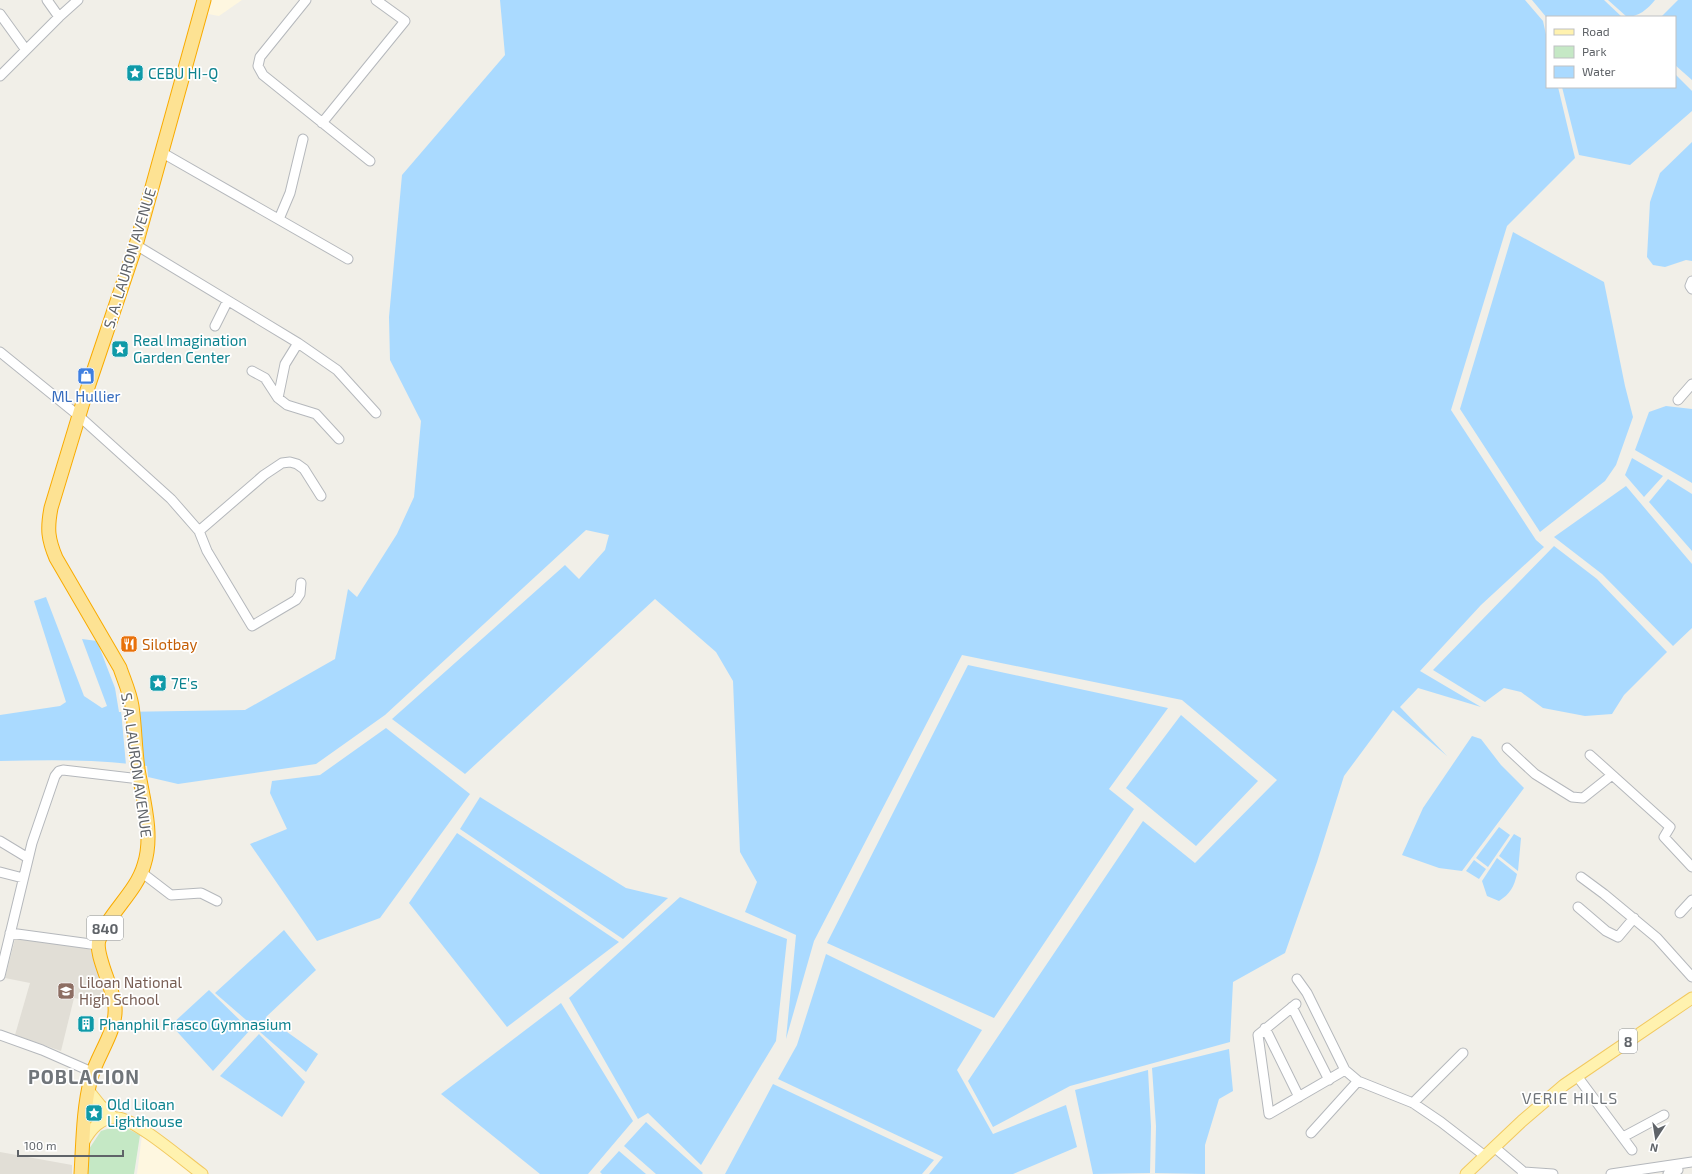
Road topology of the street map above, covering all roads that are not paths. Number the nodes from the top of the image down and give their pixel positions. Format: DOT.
graph roads {
  1 [pos="47,0"];
  2 [pos="78,0"];
  3 [pos="204,0"];
  4 [pos="306,0"];
  5 [pos="376,0"];
  6 [pos="0,14"];
  7 [pos="58,17"];
  8 [pos="26,50"];
  9 [pos="0,76"];
  10 [pos="322,123"];
  11 [pos="303,139"];
  12 [pos="161,152"];
  13 [pos="370,161"];
  14 [pos="279,219"];
  15 [pos="136,245"];
  16 [pos="348,259"];
  17 [pos="1692,280"];
  18 [pos="1692,289"];
  19 [pos="227,302"];
  20 [pos="215,326"];
  21 [pos="298,343"];
  22 [pos="0,352"];
  23 [pos="252,371"];
  24 [pos="1692,384"];
  25 [pos="278,398"];
  26 [pos="1678,400"];
  27 [pos="376,413"];
  28 [pos="79,416"];
  29 [pos="340,439"];
  30 [pos="321,496"];
  31 [pos="198,531"];
  32 [pos="301,583"];
  33 [pos="1507,748"];
  34 [pos="1590,755"];
  35 [pos="139,774"];
  36 [pos="1612,775"];
  37 [pos="0,841"];
  38 [pos="28,858"];
  39 [pos="1691,862"];
  40 [pos="0,872"];
  41 [pos="141,872"];
  42 [pos="1581,877"];
  43 [pos="23,878"];
  44 [pos="1692,900"];
  45 [pos="217,901"];
  46 [pos="1578,907"];
  47 [pos="1680,913"];
  48 [pos="1634,918"];
  49 [pos="6,937"];
  50 [pos="98,945"];
  51 [pos="0,976"];
  52 [pos="1692,977"];
  53 [pos="1297,979"];
  54 [pos="1692,998"];
  55 [pos="1265,1028"];
  56 [pos="0,1035"];
  57 [pos="1463,1053"];
  58 [pos="1346,1070"];
  59 [pos="92,1072"];
  60 [pos="1577,1076"];
  61 [pos="1329,1080"];
  62 [pos="1358,1082"];
  63 [pos="88,1090"];
  64 [pos="1299,1097"];
  65 [pos="1413,1103"];
  66 [pos="1664,1115"];
  67 [pos="114,1118"];
  68 [pos="1311,1133"];
  69 [pos="1623,1136"];
  70 [pos="83,1144"];
  71 [pos="1494,1147"];
  72 [pos="1632,1150"];
  73 [pos="1485,1156"];
  74 [pos="1692,1162"];
  75 [pos="1673,1170"];
  76 [pos="1524,1173"];
  77 [pos="81,1174"];
  78 [pos="202,1174"];
  79 [pos="1466,1174"];
  80 [pos="1553,1174"];
  81 [pos="1611,1174"];
  1 -- 7 [label="street"];
  2 -- 7 [label="street"];
  3 -- 12 [label="highway, S. A. LAURON AVENUE / 840"];
  4 -- 10 [label="street"];
  5 -- 10 [label="street"];
  6 -- 8 [label="street"];
  7 -- 8 [label="street"];
  8 -- 9 [label="street"];
  10 -- 13 [label="street"];
  11 -- 14 [label="street"];
  12 -- 14 [label="street"];
  12 -- 15 [label="highway, S. A. LAURON AVENUE / 840"];
  14 -- 16 [label="street"];
  15 -- 19 [label="street"];
  15 -- 28 [label="highway, S. A. LAURON AVENUE / 840"];
  17 -- 18 [label="street"];
  19 -- 20 [label="street"];
  19 -- 21 [label="street"];
  21 -- 25 [label="street"];
  21 -- 27 [label="street"];
  22 -- 28 [label="street"];
  23 -- 25 [label="street"];
  24 -- 26 [label="street"];
  25 -- 29 [label="street"];
  28 -- 31 [label="street"];
  28 -- 35 [label="highway, S. A. LAURON AVENUE / 840"];
  30 -- 31 [label="street"];
  31 -- 32 [label="street"];
  33 -- 36 [label="street"];
  34 -- 36 [label="street"];
  35 -- 38 [label="street"];
  35 -- 41 [label="highway, S. A. LAURON AVENUE / 840"];
  36 -- 39 [label="street"];
  37 -- 38 [label="street"];
  38 -- 43 [label="street"];
  40 -- 43 [label="street"];
  41 -- 45 [label="street"];
  41 -- 50 [label="highway, S. A. LAURON AVENUE / 840"];
  42 -- 48 [label="street"];
  43 -- 49 [label="street"];
  44 -- 47 [label="street"];
  46 -- 48 [label="street"];
  48 -- 52 [label="street"];
  49 -- 50 [label="street"];
  49 -- 51 [label="street"];
  50 -- 59 [label="highway, 840"];
  53 -- 58 [label="street"];
  54 -- 60 [label="main road, 8"];
  55 -- 61 [label="street"];
  55 -- 64 [label="street"];
  55 -- 64 [label="street"];
  56 -- 59 [label="street"];
  57 -- 65 [label="street"];
  58 -- 61 [label="street"];
  58 -- 62 [label="street"];
  59 -- 63 [label="highway, 840"];
  60 -- 69 [label="street"];
  60 -- 71 [label="main road, 8"];
  61 -- 64 [label="street"];
  62 -- 65 [label="street"];
  62 -- 68 [label="street"];
  63 -- 67 [label="main road"];
  63 -- 70 [label="highway, 840"];
  65 -- 73 [label="street"];
  66 -- 69 [label="street"];
  67 -- 70 [label="main road"];
  67 -- 78 [label="main road"];
  69 -- 72 [label="street"];
  70 -- 77 [label="highway"];
  71 -- 73 [label="main road, 8"];
  71 -- 76 [label="street"];
  73 -- 79 [label="main road, 8"];
  74 -- 75 [label="street"];
  75 -- 81 [label="street"];
  76 -- 80 [label="street"];
}
